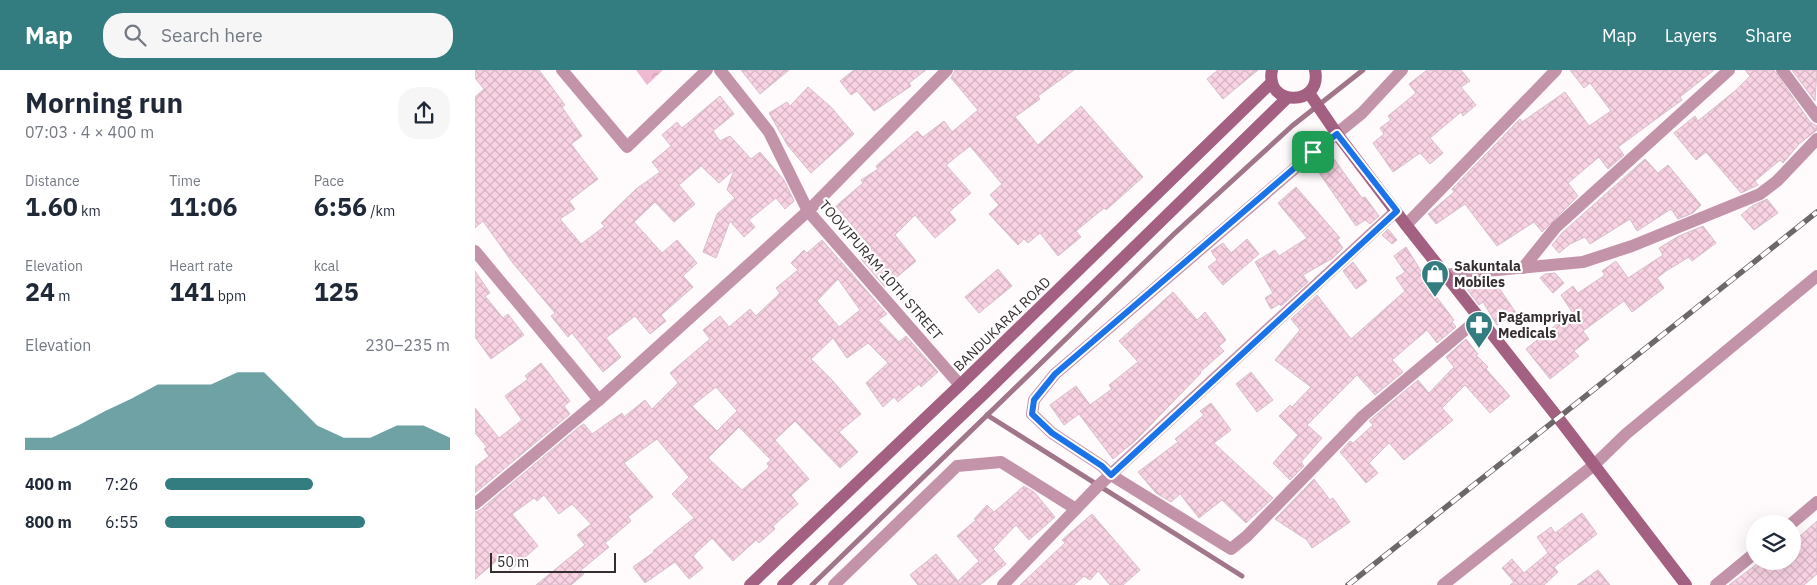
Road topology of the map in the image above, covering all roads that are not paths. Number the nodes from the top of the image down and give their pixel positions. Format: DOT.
graph roads {
  1 [pos="562,70"];
  2 [pos="707,70"];
  3 [pos="720,70"];
  4 [pos="947,70"];
  5 [pos="1315,70"];
  6 [pos="1402,70"];
  7 [pos="1556,70"];
  8 [pos="1729,70"];
  9 [pos="1782,70"];
  10 [pos="1272,76"];
  11 [pos="1311,97"];
  12 [pos="1287,98"];
  13 [pos="1817,117"];
  14 [pos="1337,134"];
  15 [pos="1817,139"];
  16 [pos="808,211"];
  17 [pos="1397,211"];
  18 [pos="1406,225"];
  19 [pos="475,251"];
  20 [pos="1523,268"];
  21 [pos="1444,275"];
  22 [pos="1817,276"];
  23 [pos="1478,319"];
  24 [pos="961,385"];
  25 [pos="599,400"];
  26 [pos="1594,465"];
  27 [pos="1109,478"];
  28 [pos="1817,502"];
  29 [pos="475,504"];
  30 [pos="1076,509"];
  31 [pos="1801,516"];
  32 [pos="1746,560"];
  33 [pos="750,585"];
  34 [pos="783,585"];
  35 [pos="834,585"];
  36 [pos="1003,585"];
  37 [pos="1443,585"];
  38 [pos="1686,585"];
  39 [pos="1716,585"];
  1 -- 2 [label="street"];
  3 -- 16 [label="street, TOOVIPURAM 10TH STREET"];
  4 -- 16 [label="street"];
  5 -- 11 [label="main road"];
  6 -- 14 [label="street"];
  7 -- 18 [label="street"];
  8 -- 20 [label="street"];
  9 -- 13 [label="street"];
  10 -- 12 [label="main road"];
  10 -- 24 [label="main road, BANDUKARAI ROAD"];
  11 -- 12 [label="main road"];
  11 -- 14 [label="main road"];
  12 -- 34 [label="main road"];
  14 -- 17 [label="main road"];
  14 -- 27 [label="street"];
  15 -- 20 [label="street"];
  16 -- 24 [label="street, TOOVIPURAM 10TH STREET"];
  16 -- 25 [label="street"];
  17 -- 18 [label="main road"];
  17 -- 27 [label="street"];
  18 -- 21 [label="main road"];
  19 -- 25 [label="street"];
  20 -- 21 [label="street"];
  21 -- 23 [label="main road"];
  22 -- 26 [label="street"];
  23 -- 26 [label="main road"];
  23 -- 27 [label="street"];
  24 -- 33 [label="main road, BANDUKARAI ROAD"];
  25 -- 29 [label="street"];
  26 -- 37 [label="street"];
  26 -- 38 [label="main road"];
  27 -- 30 [label="street"];
  28 -- 31 [label="street"];
  30 -- 35 [label="street"];
  30 -- 36 [label="street"];
  32 -- 39 [label="street"];
}
